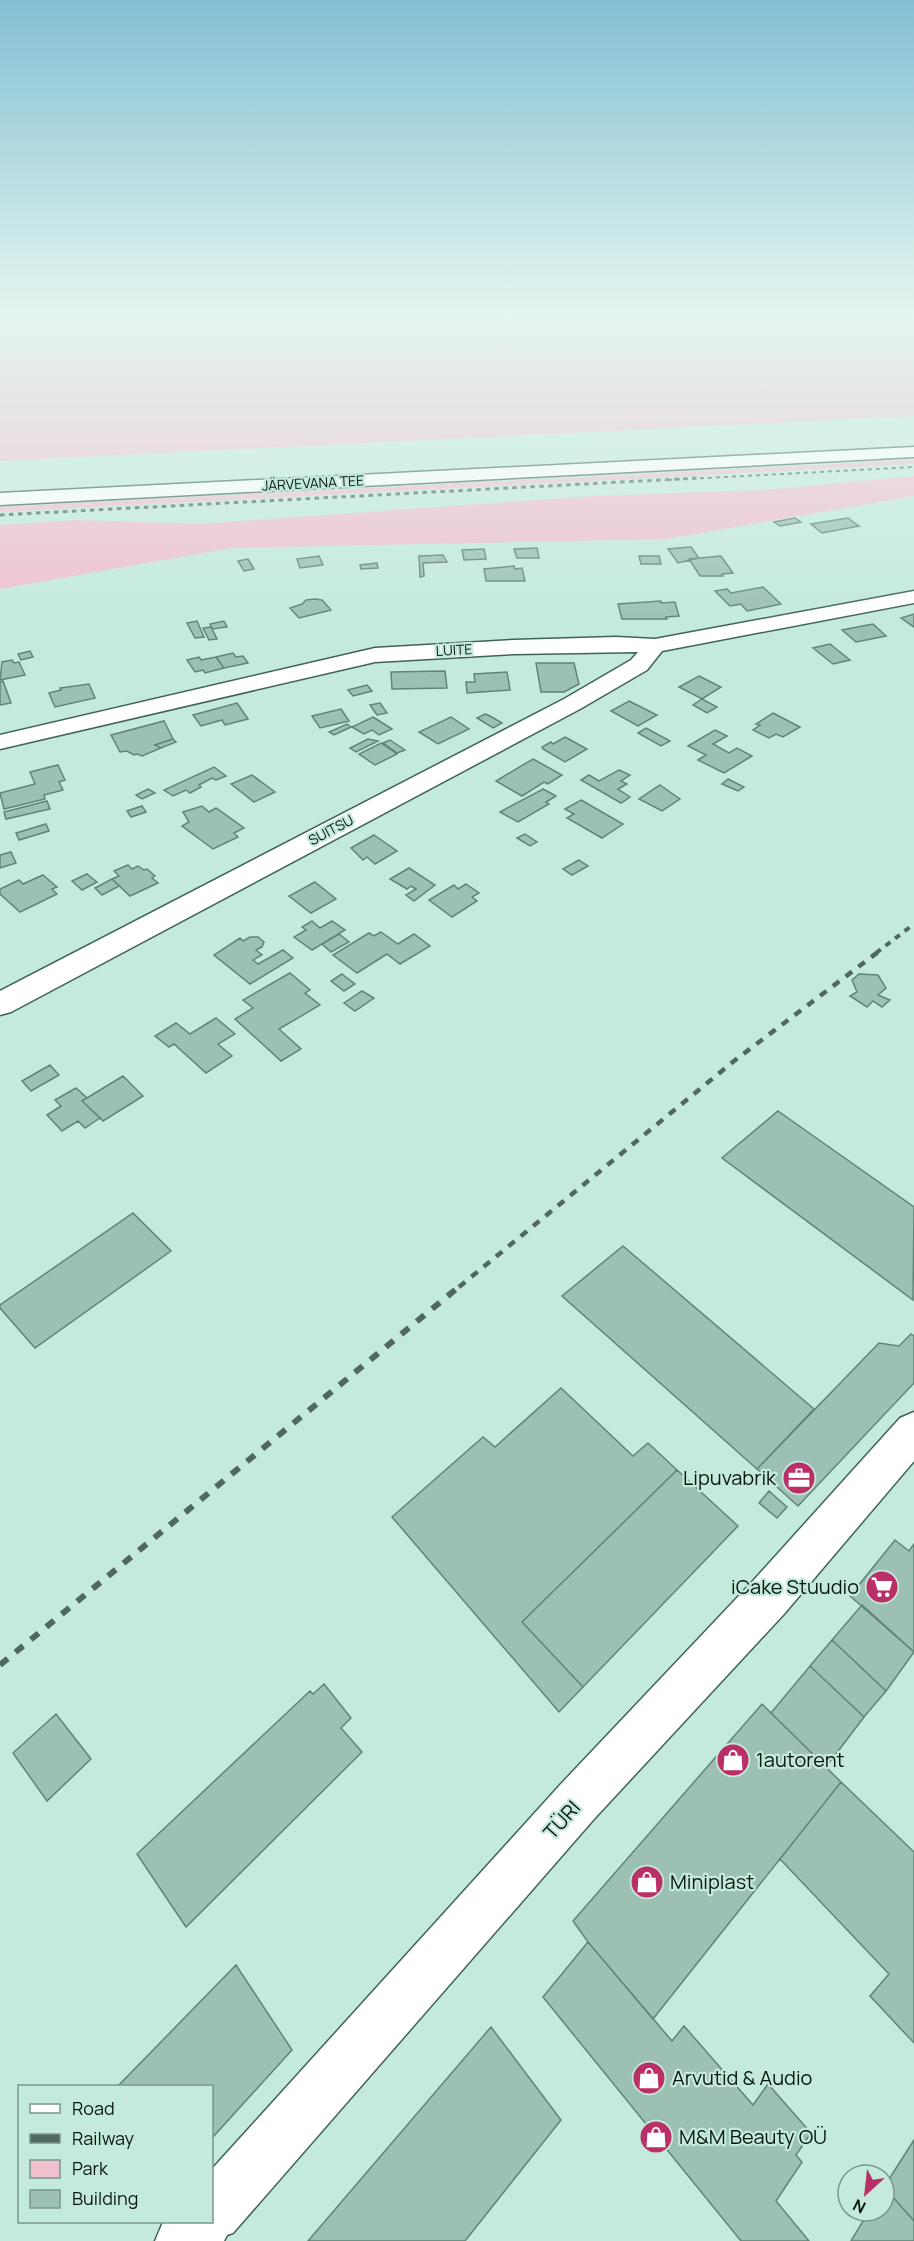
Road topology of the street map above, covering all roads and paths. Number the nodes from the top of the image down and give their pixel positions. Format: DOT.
graph roads {
  1 [pos="914,443"];
  2 [pos="914,452"];
  3 [pos="0,489"];
  4 [pos="0,499"];
  5 [pos="914,597"];
  6 [pos="655,646"];
  7 [pos="0,742"];
  8 [pos="0,1004"];
  9 [pos="914,1431"];
  10 [pos="213,2211"];
  11 [pos="202,2223"];
  12 [pos="184,2241"];
  1 -- 3 [label="main road, JÄRVEVANA TEE"];
  2 -- 4 [label="main road, JÄRVEVANA TEE"];
  5 -- 6 [label="main road, LUITE"];
  6 -- 7 [label="main road, LUITE"];
  6 -- 8 [label="main road, SUITSU"];
  9 -- 10 [label="main road, TÜRI"];
  11 -- 12 [label="main road"];
}
